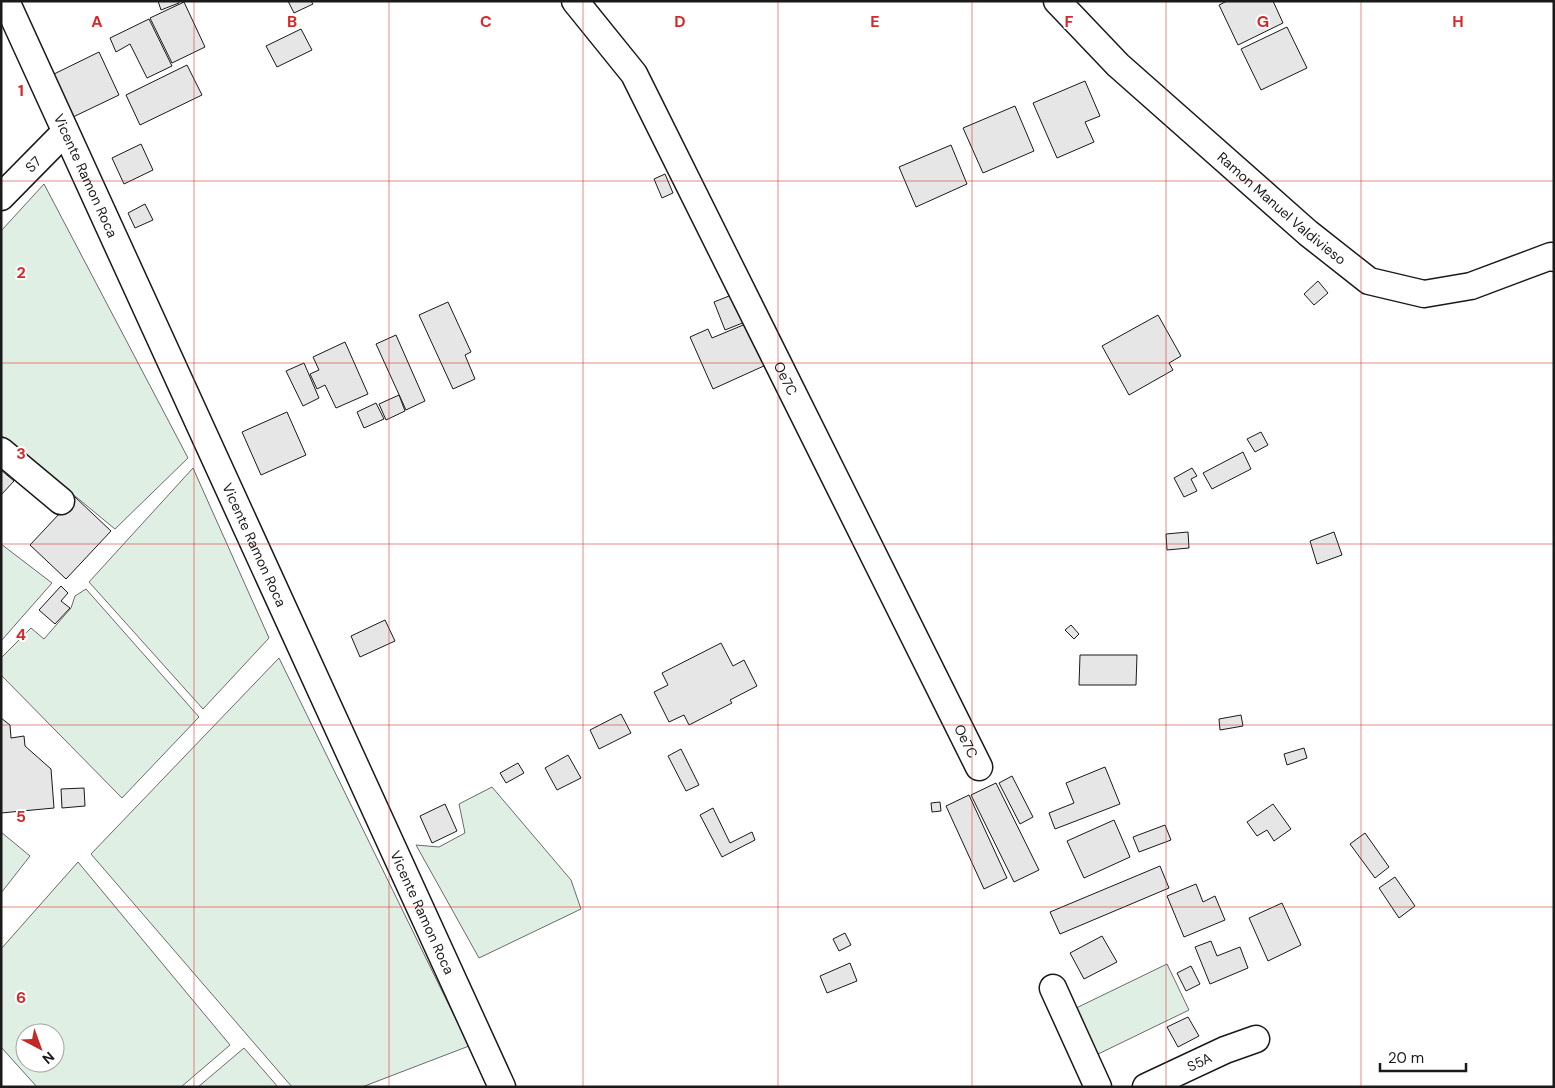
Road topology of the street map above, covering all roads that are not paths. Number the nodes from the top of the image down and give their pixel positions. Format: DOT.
graph roads {
  1 [pos="6,1"];
  2 [pos="575,1"];
  3 [pos="1057,1"];
  4 [pos="65,132"];
  5 [pos="1,197"];
  6 [pos="1553,256"];
  7 [pos="1,451"];
  8 [pos="61,501"];
  9 [pos="979,766"];
  10 [pos="1053,988"];
  11 [pos="1256,1039"];
  12 [pos="502,1087"];
  13 [pos="1098,1087"];
  14 [pos="1146,1087"];
  1 -- 4 [label="street, Vicente Ramon Roca"];
  2 -- 9 [label="street, Oe7C"];
  3 -- 6 [label="street, Ramon Manuel Valdivieso"];
  4 -- 5 [label="street, S7"];
  4 -- 12 [label="street, Vicente Ramon Roca"];
  7 -- 8 [label="street"];
  10 -- 13 [label="street"];
  11 -- 14 [label="street, S5A"];
}
